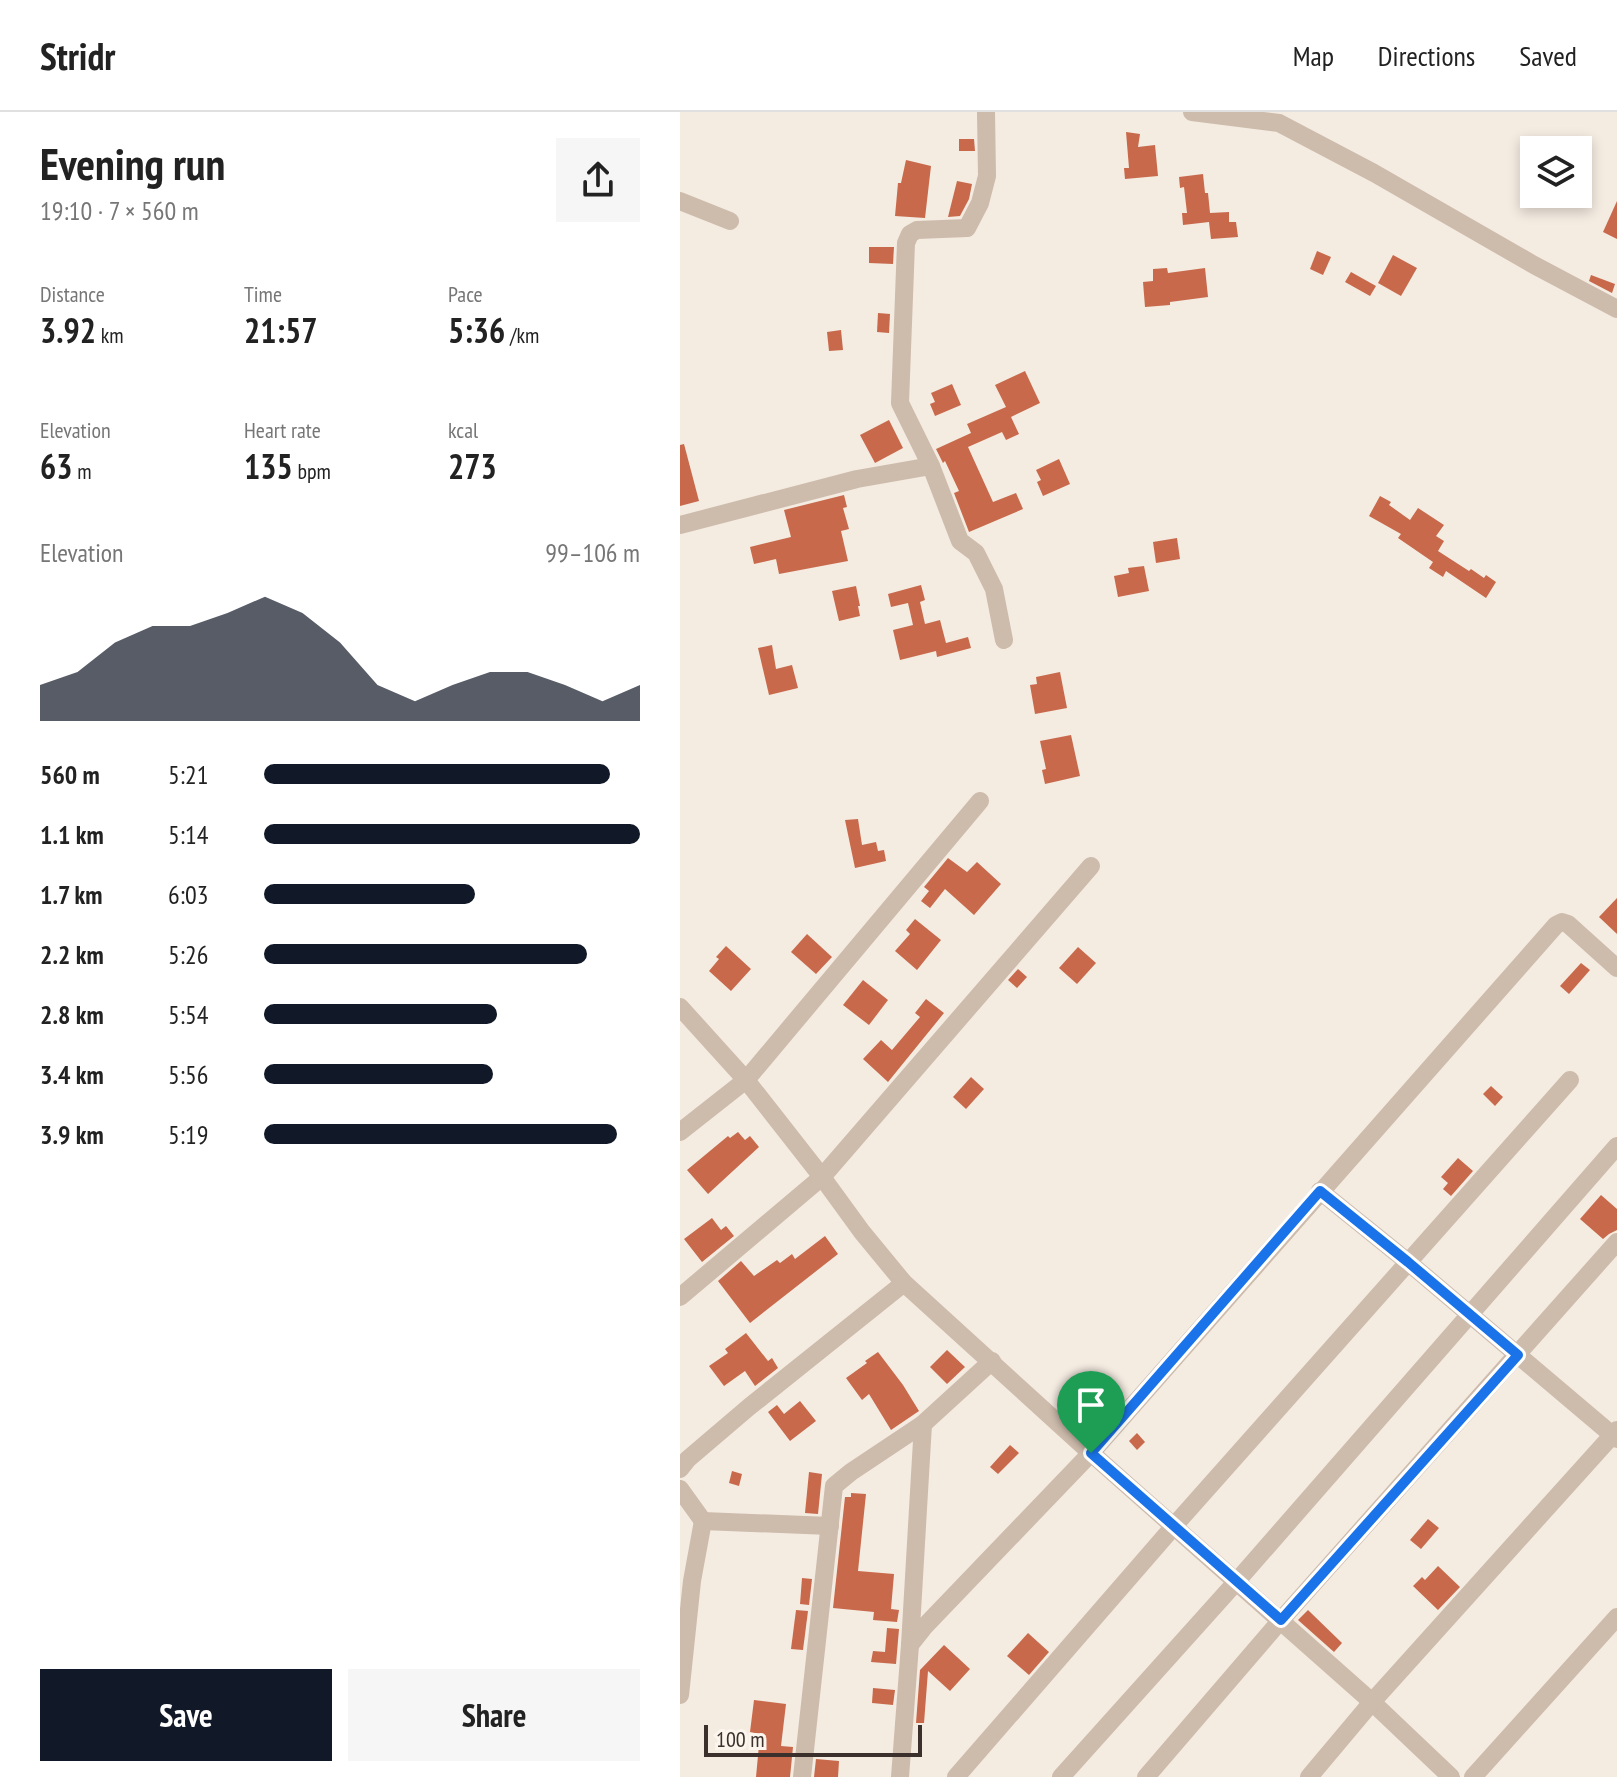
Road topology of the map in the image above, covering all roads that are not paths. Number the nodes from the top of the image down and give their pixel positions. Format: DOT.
graph roads {
  1 [pos="986,112"];
  2 [pos="1192,112"];
  3 [pos="1282,118"];
  4 [pos="680,201"];
  5 [pos="730,221"];
  6 [pos="1617,309"];
  7 [pos="931,466"];
  8 [pos="680,525"];
  9 [pos="1004,640"];
  10 [pos="980,801"];
  11 [pos="1091,866"];
  12 [pos="1617,968"];
  13 [pos="680,1007"];
  14 [pos="746,1080"];
  15 [pos="1570,1080"];
  16 [pos="680,1132"];
  17 [pos="1617,1146"];
  18 [pos="822,1177"];
  19 [pos="1320,1191"];
  20 [pos="1617,1242"];
  21 [pos="1408,1262"];
  22 [pos="904,1283"];
  23 [pos="680,1297"];
  24 [pos="1471,1315"];
  25 [pos="1518,1355"];
  26 [pos="992,1361"];
  27 [pos="923,1424"];
  28 [pos="1616,1435"];
  29 [pos="1091,1453"];
  30 [pos="680,1469"];
  31 [pos="680,1489"];
  32 [pos="703,1521"];
  33 [pos="830,1526"];
  34 [pos="1174,1526"];
  35 [pos="1237,1581"];
  36 [pos="686,1588"];
  37 [pos="1617,1617"];
  38 [pos="1281,1620"];
  39 [pos="910,1645"];
  40 [pos="680,1695"];
  41 [pos="1372,1702"];
  42 [pos="1155,1774"];
  43 [pos="802,1777"];
  44 [pos="900,1777"];
  45 [pos="956,1777"];
  46 [pos="1061,1777"];
  47 [pos="1309,1777"];
  48 [pos="1451,1777"];
  49 [pos="1473,1777"];
  1 -- 7 [label="street"];
  2 -- 3 [label="street"];
  3 -- 6 [label="street"];
  4 -- 5 [label="street"];
  7 -- 8 [label="street"];
  7 -- 9 [label="street"];
  10 -- 14 [label="street"];
  11 -- 18 [label="street"];
  12 -- 19 [label="street"];
  13 -- 14 [label="street"];
  14 -- 16 [label="street"];
  14 -- 18 [label="street"];
  15 -- 21 [label="street"];
  17 -- 24 [label="street"];
  18 -- 22 [label="street"];
  18 -- 23 [label="street"];
  19 -- 21 [label="street"];
  19 -- 29 [label="street"];
  20 -- 25 [label="street"];
  21 -- 24 [label="street"];
  21 -- 34 [label="street"];
  22 -- 26 [label="street"];
  22 -- 30 [label="street"];
  24 -- 25 [label="street"];
  24 -- 35 [label="street"];
  25 -- 28 [label="street"];
  25 -- 38 [label="street"];
  26 -- 27 [label="street"];
  26 -- 29 [label="street"];
  27 -- 33 [label="street"];
  27 -- 39 [label="street"];
  28 -- 41 [label="street"];
  29 -- 34 [label="street"];
  29 -- 39 [label="street"];
  31 -- 32 [label="street"];
  32 -- 33 [label="street"];
  32 -- 36 [label="street"];
  33 -- 43 [label="street"];
  34 -- 35 [label="street"];
  34 -- 45 [label="street"];
  35 -- 38 [label="street"];
  35 -- 46 [label="street"];
  36 -- 40 [label="street"];
  37 -- 49 [label="street"];
  38 -- 41 [label="street"];
  38 -- 42 [label="street"];
  39 -- 44 [label="street"];
  41 -- 47 [label="street"];
  41 -- 48 [label="street"];
}
